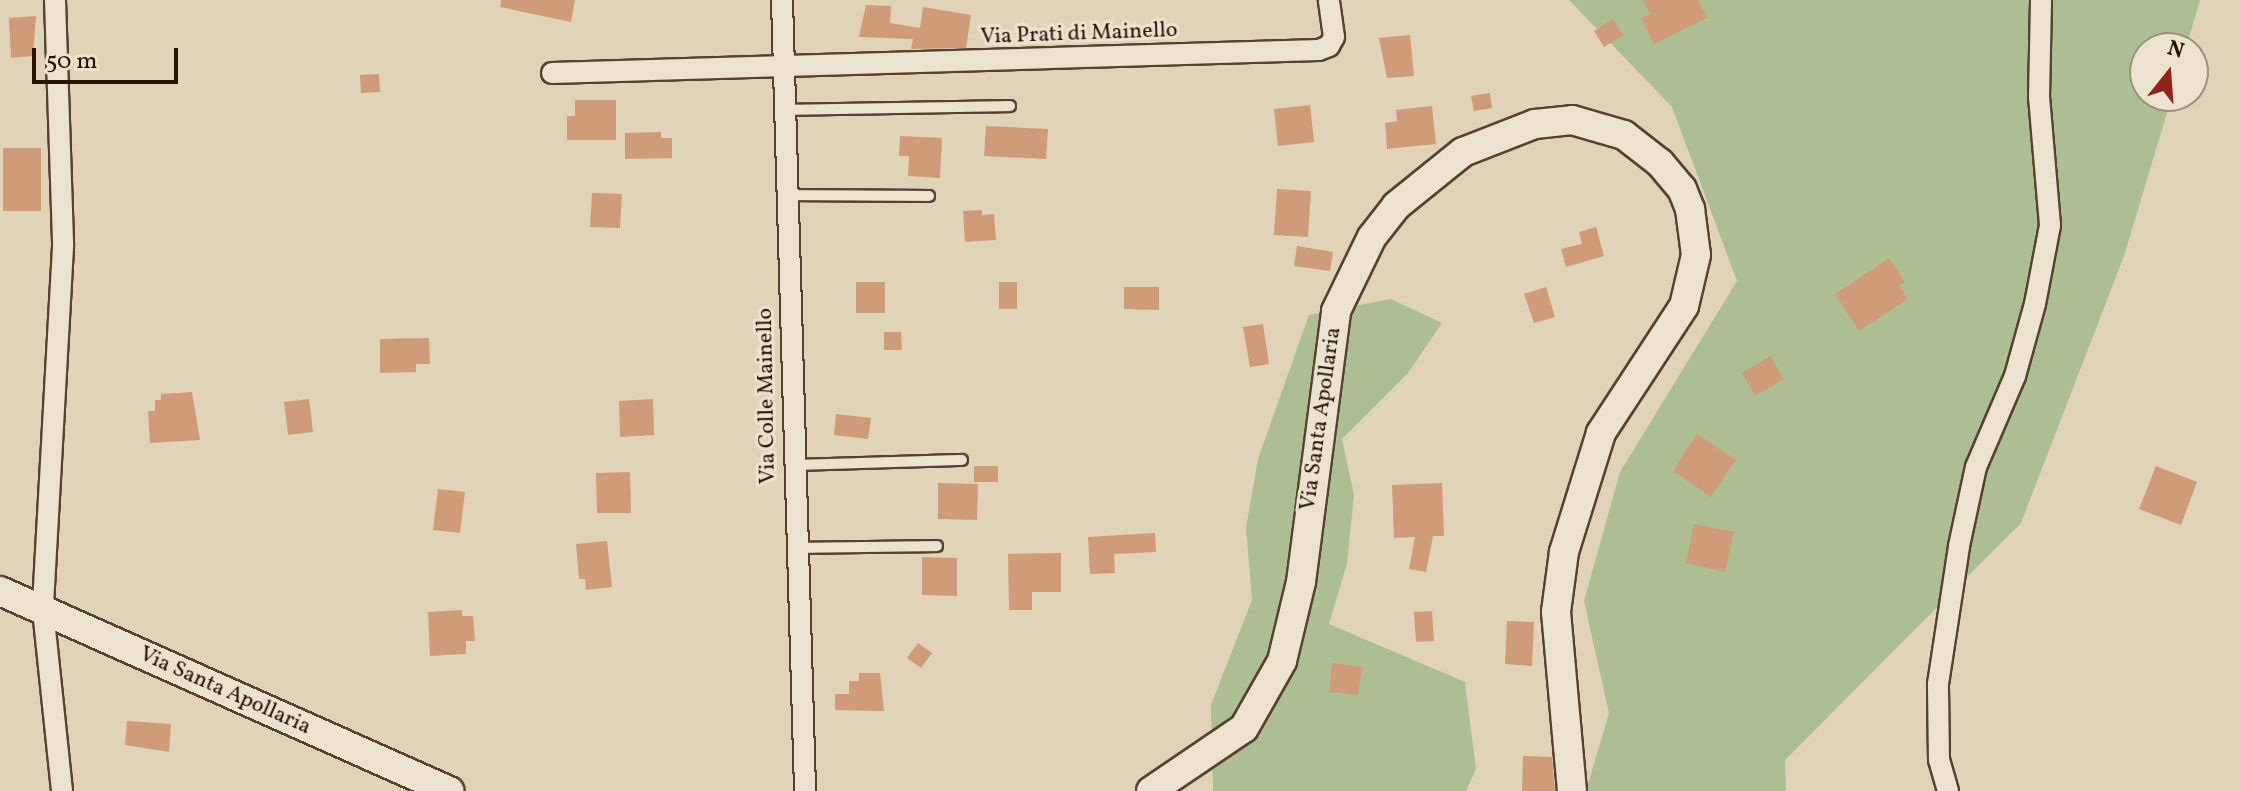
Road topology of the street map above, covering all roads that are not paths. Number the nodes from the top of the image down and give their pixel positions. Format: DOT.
graph roads {
  1 [pos="55,0"];
  2 [pos="782,0"];
  3 [pos="1329,0"];
  4 [pos="2041,0"];
  5 [pos="782,68"];
  6 [pos="552,73"];
  7 [pos="1010,106"];
  8 [pos="784,110"];
  9 [pos="786,195"];
  10 [pos="929,196"];
  11 [pos="962,460"];
  12 [pos="793,465"];
  13 [pos="937,546"];
  14 [pos="795,548"];
  15 [pos="0,591"];
  16 [pos="43,610"];
  17 [pos="62,791"];
  18 [pos="450,791"];
  19 [pos="805,791"];
  20 [pos="1151,791"];
  21 [pos="1572,791"];
  22 [pos="1948,791"];
  1 -- 16 [label="street"];
  2 -- 5 [label="street, Via Colle Mainello"];
  3 -- 5 [label="street, Via Prati di Mainello"];
  4 -- 22 [label="street"];
  5 -- 6 [label="street"];
  5 -- 8 [label="street, Via Colle Mainello"];
  7 -- 8 [label="lane"];
  8 -- 9 [label="street, Via Colle Mainello"];
  9 -- 10 [label="lane"];
  9 -- 12 [label="street, Via Colle Mainello"];
  11 -- 12 [label="lane"];
  12 -- 14 [label="street, Via Colle Mainello"];
  13 -- 14 [label="lane"];
  14 -- 19 [label="street, Via Colle Mainello"];
  15 -- 16 [label="street, Via Santa Apollaria"];
  16 -- 17 [label="street"];
  16 -- 18 [label="street, Via Santa Apollaria"];
  20 -- 21 [label="street, Via Santa Apollaria"];
}
